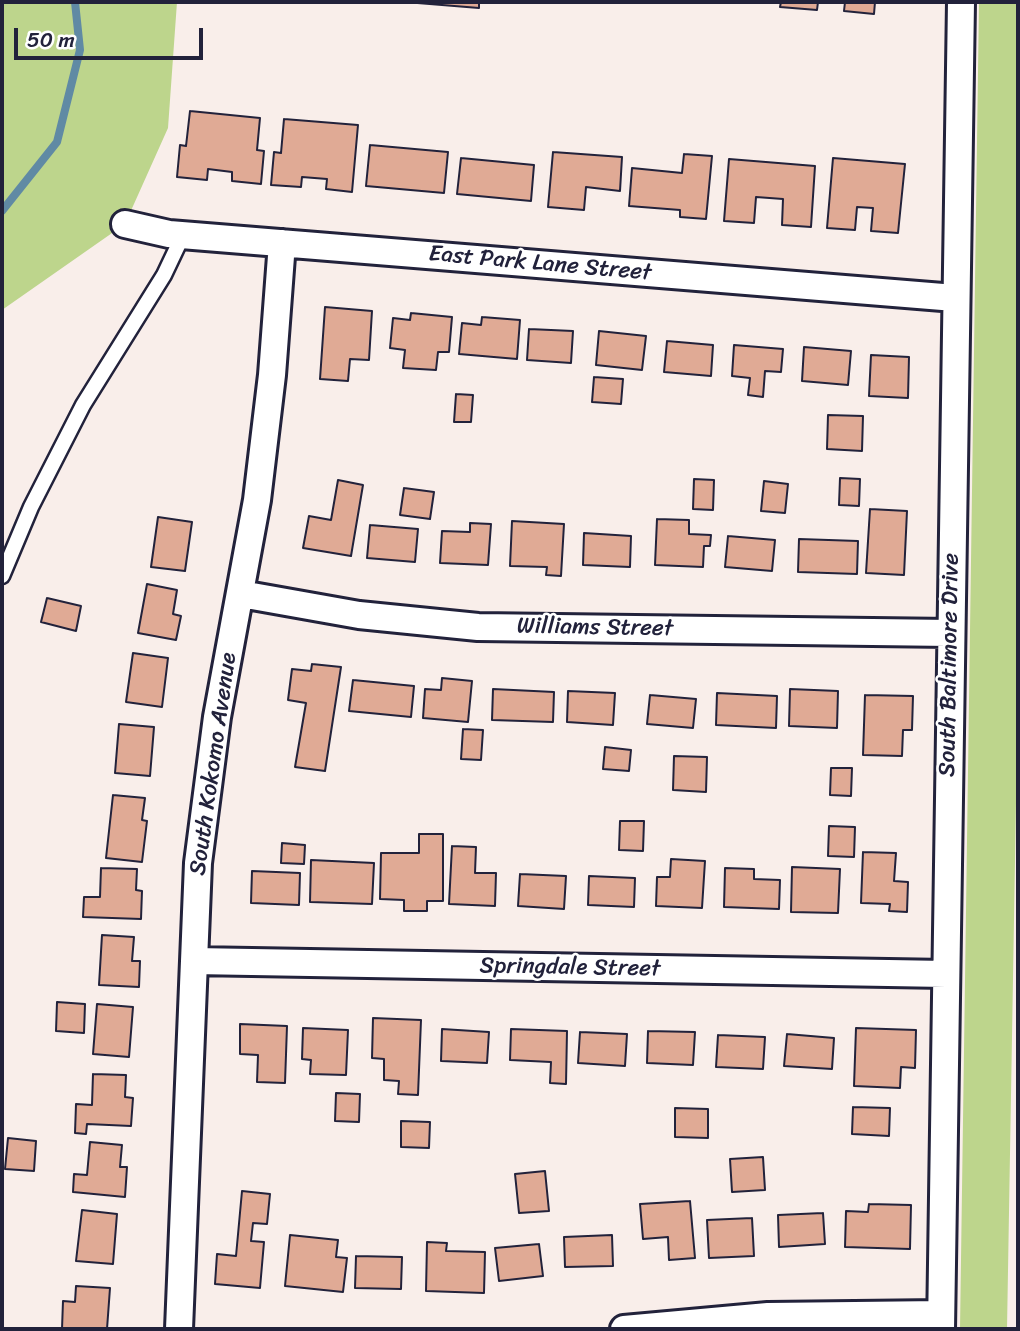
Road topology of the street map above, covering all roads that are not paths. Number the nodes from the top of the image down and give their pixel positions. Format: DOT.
graph roads {
  1 [pos="961,2"];
  2 [pos="125,224"];
  3 [pos="183,235"];
  4 [pos="282,243"];
  5 [pos="955,298"];
  6 [pos="2,576"];
  7 [pos="241,594"];
  8 [pos="951,633"];
  9 [pos="194,961"];
  10 [pos="946,974"];
  11 [pos="941,1322"];
  12 [pos="179,1329"];
  13 [pos="624,1329"];
  1 -- 5 [label="street, South Baltimore Drive"];
  2 -- 3 [label="street, East Park Lane Street"];
  3 -- 4 [label="street, East Park Lane Street"];
  3 -- 6 [label="lane"];
  4 -- 5 [label="street, East Park Lane Street"];
  4 -- 7 [label="street, South Kokomo Avenue"];
  5 -- 8 [label="street, South Baltimore Drive"];
  7 -- 8 [label="street, Williams Street"];
  7 -- 9 [label="street, South Kokomo Avenue"];
  8 -- 10 [label="street, South Baltimore Drive"];
  9 -- 10 [label="street, Springdale Street"];
  9 -- 12 [label="street, South Kokomo Avenue"];
  10 -- 11 [label="street, South Baltimore Drive"];
  11 -- 13 [label="street"];
}
